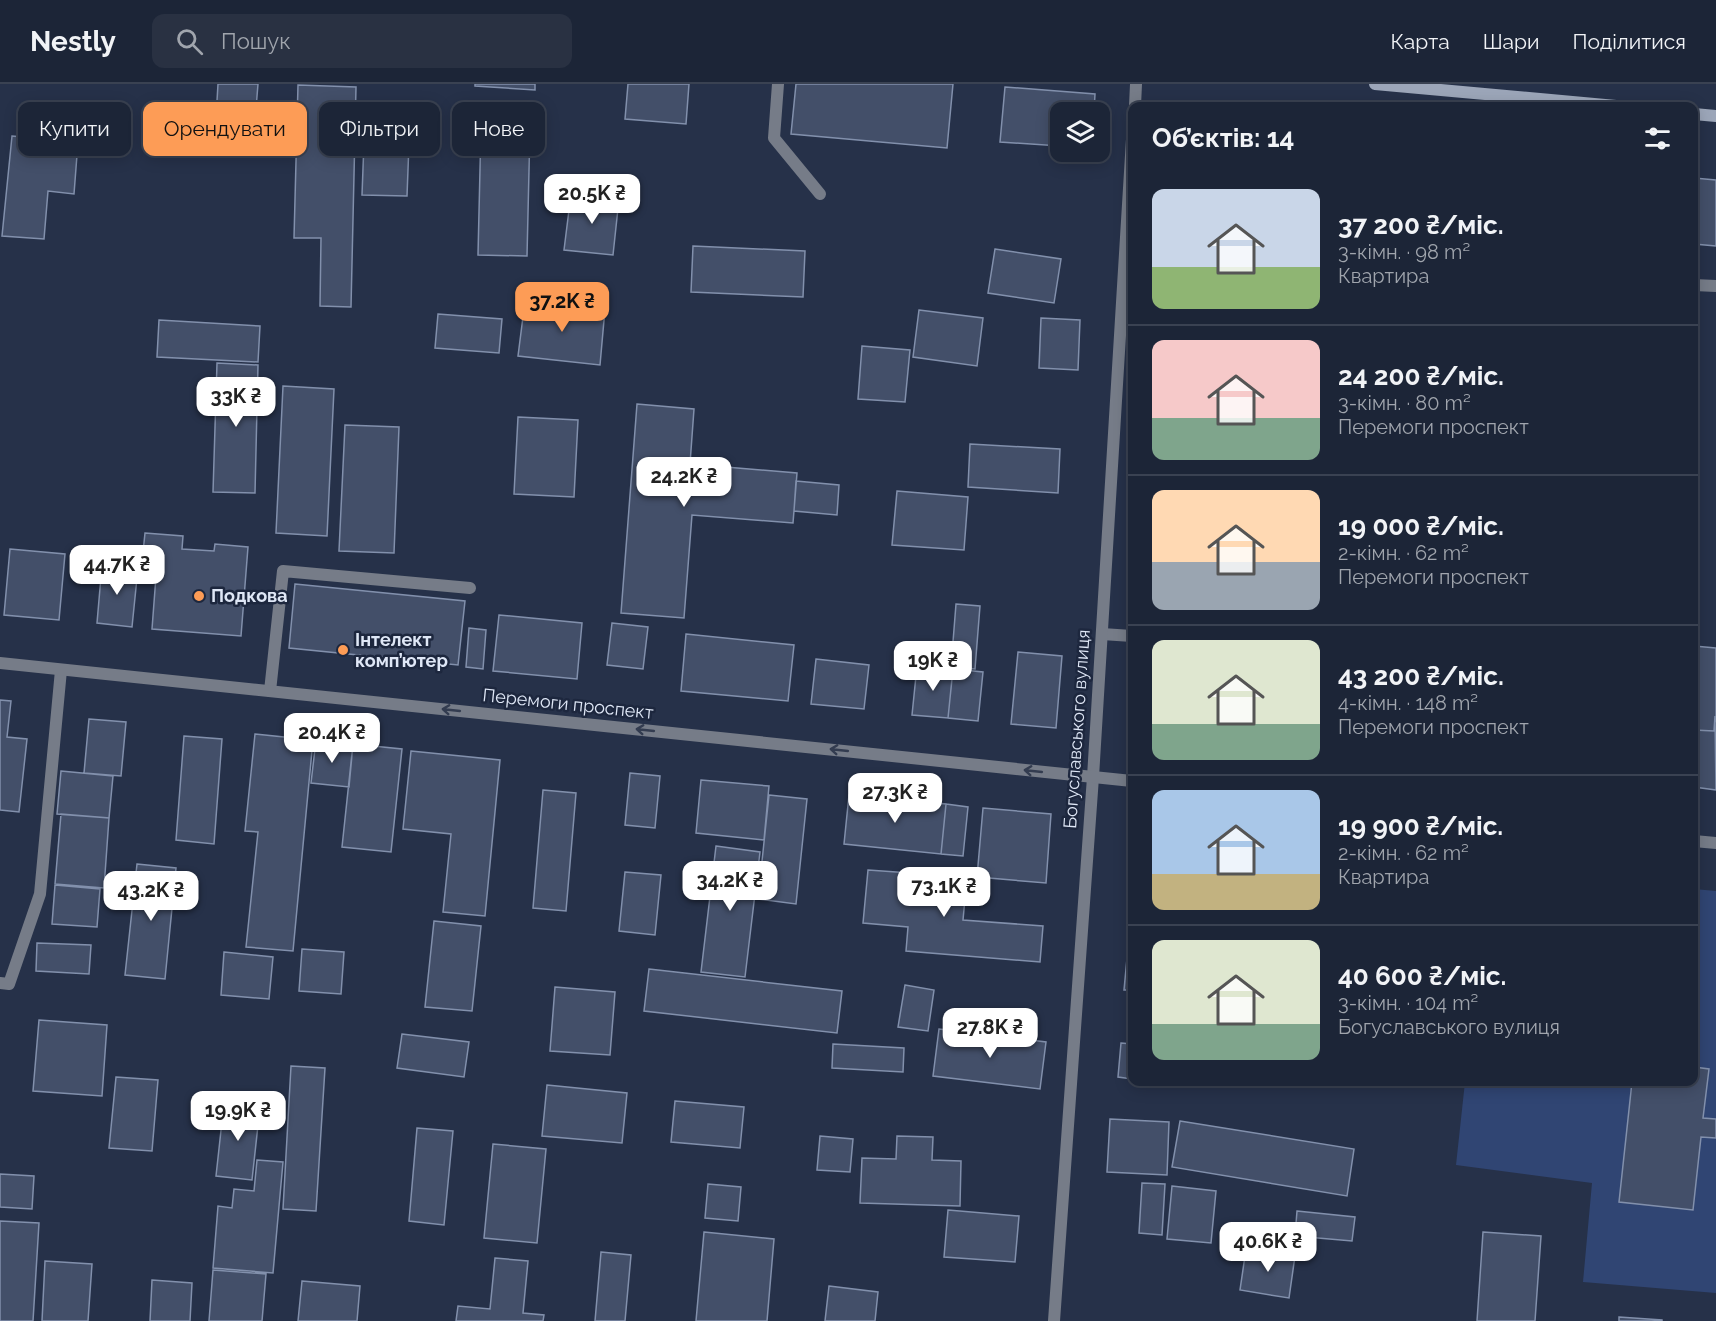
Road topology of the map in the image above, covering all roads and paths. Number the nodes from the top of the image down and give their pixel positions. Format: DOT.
graph roads {
  1 [pos="778,84"];
  2 [pos="1136,84"];
  3 [pos="1375,84"];
  4 [pos="1135,102"];
  5 [pos="1572,102"];
  6 [pos="1698,114"];
  7 [pos="1716,116"];
  8 [pos="820,194"];
  9 [pos="1128,205"];
  10 [pos="1698,285"];
  11 [pos="1716,286"];
  12 [pos="470,588"];
  13 [pos="1102,633"];
  14 [pos="1128,636"];
  15 [pos="0,663"];
  16 [pos="61,670"];
  17 [pos="270,691"];
  18 [pos="1093,777"];
  19 [pos="1128,781"];
  20 [pos="1698,841"];
  21 [pos="1716,843"];
  22 [pos="0,983"];
  23 [pos="1054,1321"];
  1 -- 8 [label="street"];
  2 -- 4 [label="street"];
  3 -- 5 [label="main road"];
  6 -- 7 [label="main road"];
  9 -- 13 [label="street, Богуславського вулиця"];
  10 -- 11 [label="street"];
  12 -- 17 [label="street"];
  13 -- 14 [label="street"];
  13 -- 18 [label="street, Богуславського вулиця"];
  15 -- 16 [label="street, Перемоги проспект"];
  16 -- 17 [label="street, Перемоги проспект"];
  16 -- 22 [label="street"];
  18 -- 17 [label="street, Перемоги проспект, one-way"];
  18 -- 19 [label="street, Перемоги проспект"];
  18 -- 23 [label="street, Богуславського вулиця"];
  20 -- 21 [label="street"];
}
